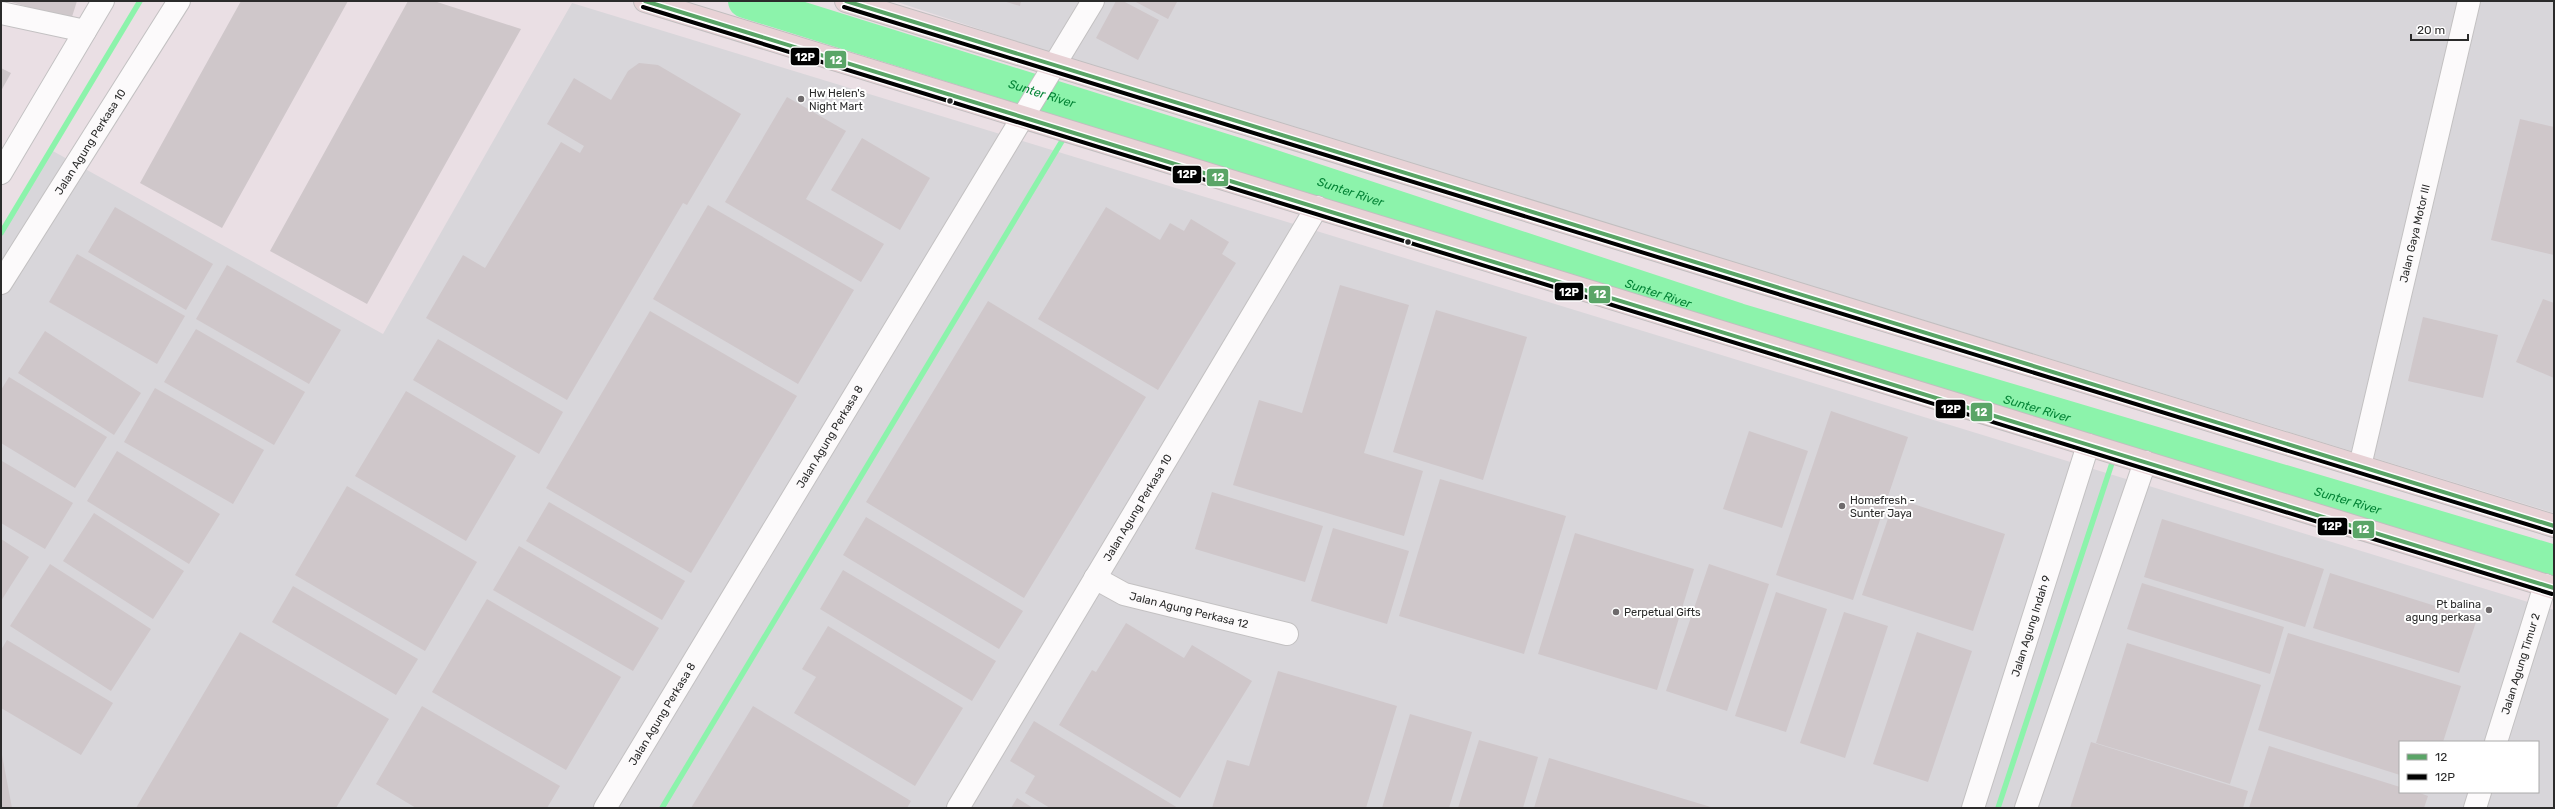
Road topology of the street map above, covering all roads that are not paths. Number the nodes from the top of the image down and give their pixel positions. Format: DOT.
graph roads {
  1 [pos="104,1"];
  2 [pos="179,1"];
  3 [pos="646,1"];
  4 [pos="846,1"];
  5 [pos="1093,1"];
  6 [pos="2468,1"];
  7 [pos="1,13"];
  8 [pos="85,31"];
  9 [pos="1051,70"];
  10 [pos="1029,116"];
  11 [pos="1,173"];
  12 [pos="1317,207"];
  13 [pos="1,283"];
  14 [pos="2088,445"];
  15 [pos="2145,462"];
  16 [pos="2360,466"];
  17 [pos="2554,526"];
  18 [pos="1095,578"];
  19 [pos="2550,587"];
  20 [pos="1287,634"];
  21 [pos="2496,741"];
  22 [pos="2480,793"];
  23 [pos="605,808"];
  24 [pos="958,808"];
  25 [pos="1974,808"];
  26 [pos="2026,808"];
  27 [pos="2475,808"];
  1 -- 8 [label="street"];
  2 -- 13 [label="street, Jalan Agung Perkasa 10"];
  3 -- 10 [label="main road"];
  4 -- 9 [label="main road"];
  5 -- 9 [label="street, Jalan Agung Perkasa 8"];
  6 -- 16 [label="street, Jalan Gaya Motor III"];
  7 -- 8 [label="street"];
  8 -- 11 [label="street"];
  9 -- 10 [label="street, Jalan Agung Perkasa 8"];
  9 -- 16 [label="main road"];
  10 -- 12 [label="main road"];
  10 -- 23 [label="street, Jalan Agung Perkasa 8"];
  12 -- 14 [label="main road"];
  12 -- 18 [label="street, Jalan Agung Perkasa 10"];
  14 -- 15 [label="main road"];
  14 -- 25 [label="street, Jalan Agung Indah 9"];
  15 -- 19 [label="main road"];
  15 -- 26 [label="street"];
  16 -- 17 [label="main road"];
  18 -- 20 [label="street, Jalan Agung Perkasa 12"];
  18 -- 24 [label="street, Jalan Agung Perkasa 10"];
  19 -- 21 [label="street, Jalan Agung Timur 2"];
  22 -- 27 [label="street"];
}
